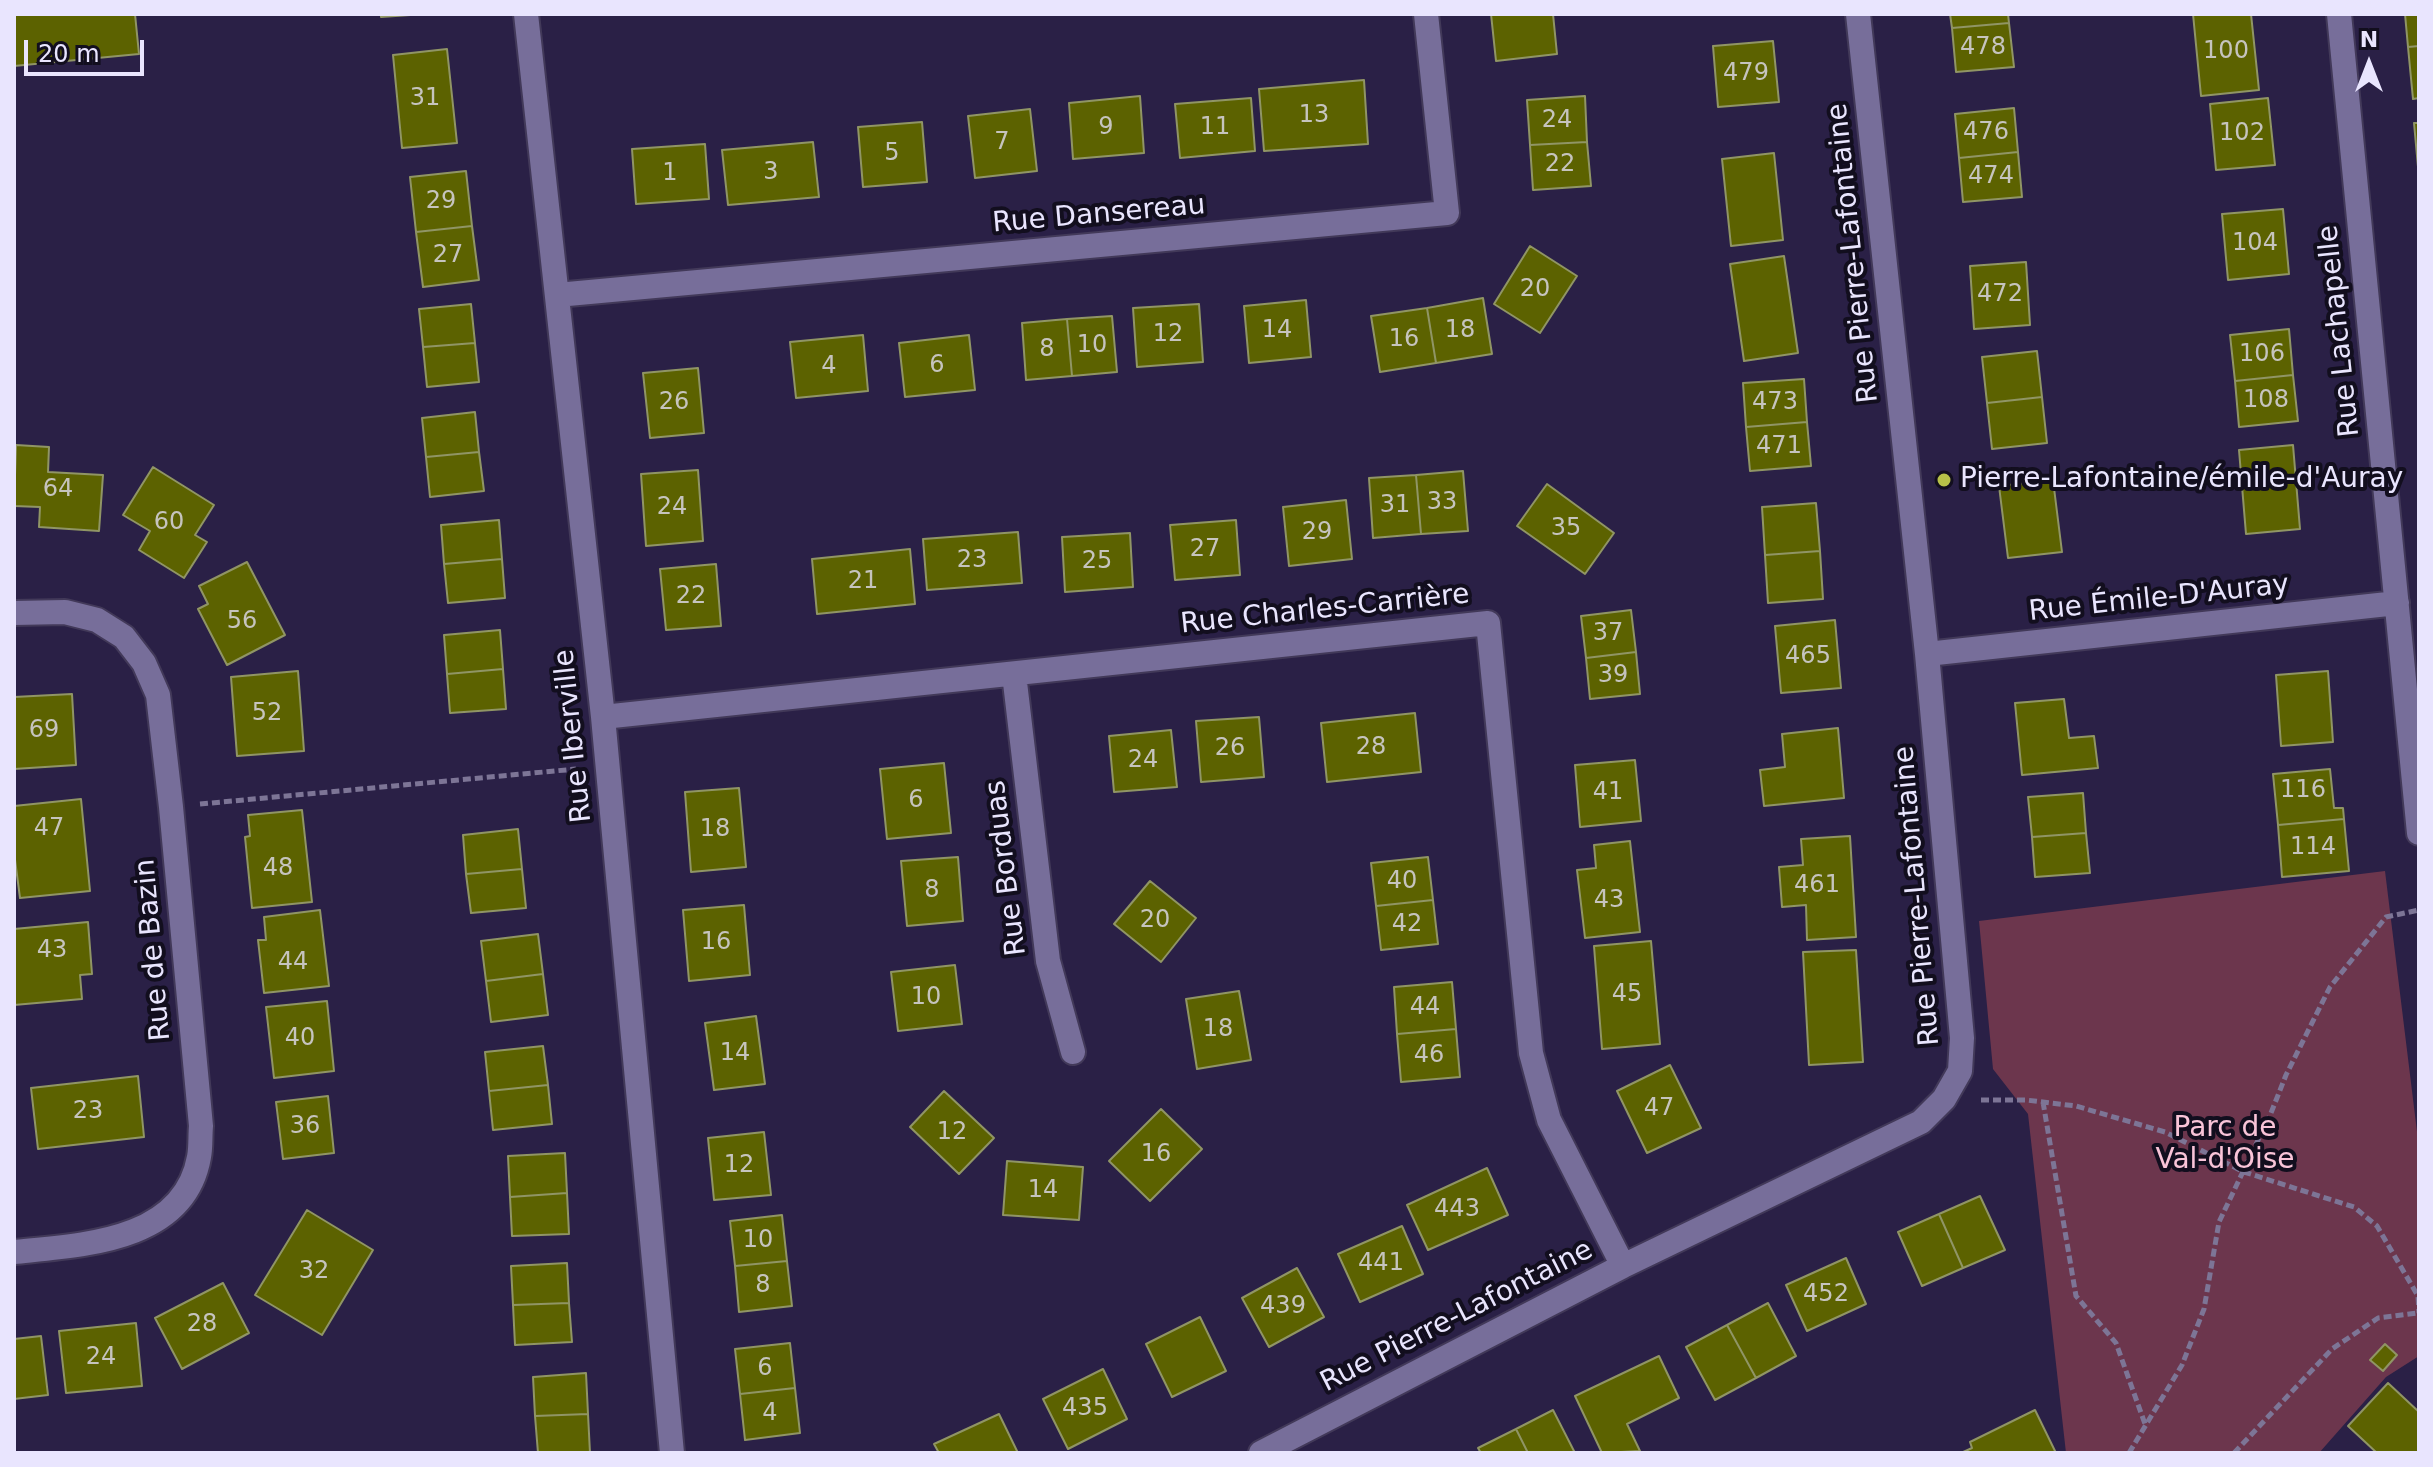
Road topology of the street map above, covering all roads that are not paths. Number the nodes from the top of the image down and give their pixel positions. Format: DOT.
graph roads {
  1 [pos="526,14"];
  2 [pos="1426,14"];
  3 [pos="1858,14"];
  4 [pos="2339,14"];
  5 [pos="557,295"];
  6 [pos="2397,603"];
  7 [pos="14,613"];
  8 [pos="1927,654"];
  9 [pos="1014,674"];
  10 [pos="603,717"];
  11 [pos="2419,833"];
  12 [pos="1073,1052"];
  13 [pos="14,1252"];
  14 [pos="1623,1266"];
  15 [pos="672,1453"];
  16 [pos="1261,1453"];
  1 -- 5 [label="street, Rue Iberville"];
  2 -- 5 [label="street, Rue Dansereau"];
  3 -- 8 [label="street, Rue Pierre-Lafontaine"];
  4 -- 6 [label="street, Rue Lachapelle"];
  5 -- 10 [label="street, Rue Iberville"];
  6 -- 8 [label="street, Rue Émile-D'Auray"];
  6 -- 11 [label="street, Rue Lachapelle"];
  7 -- 13 [label="street, Rue de Bazin"];
  8 -- 14 [label="street, Rue Pierre-Lafontaine"];
  9 -- 10 [label="street, Rue Charles-Carrière"];
  9 -- 12 [label="street, Rue Borduas"];
  9 -- 14 [label="street, Rue Charles-Carrière"];
  10 -- 15 [label="street, Rue Iberville"];
  14 -- 16 [label="street, Rue Pierre-Lafontaine"];
}
